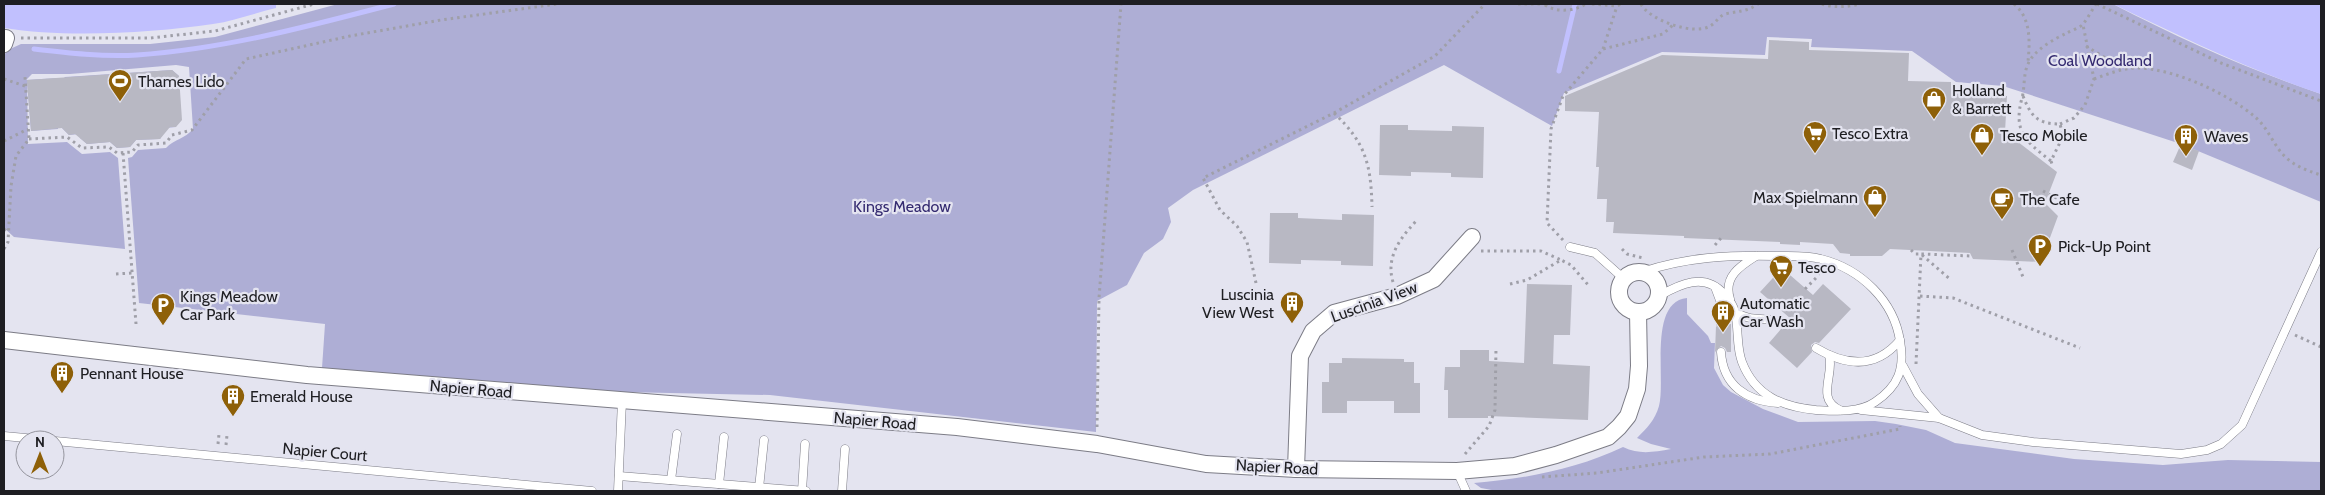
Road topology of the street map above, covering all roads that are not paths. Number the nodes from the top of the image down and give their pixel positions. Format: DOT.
graph roads {
  1 [pos="1472,237"];
  2 [pos="1570,247"];
  3 [pos="2321,252"];
  4 [pos="1756,256"];
  5 [pos="1642,272"];
  6 [pos="1624,278"];
  7 [pos="1714,285"];
  8 [pos="1659,296"];
  9 [pos="1732,303"];
  10 [pos="1638,312"];
  11 [pos="1735,312"];
  12 [pos="1721,324"];
  13 [pos="1785,325"];
  14 [pos="4,340"];
  15 [pos="1900,340"];
  16 [pos="1816,348"];
  17 [pos="1721,352"];
  18 [pos="1829,355"];
  19 [pos="1903,366"];
  20 [pos="622,401"];
  21 [pos="1780,404"];
  22 [pos="1842,410"];
  23 [pos="1860,410"];
  24 [pos="1939,418"];
  25 [pos="677,434"];
  26 [pos="724,437"];
  27 [pos="764,440"];
  28 [pos="65,442"];
  29 [pos="805,444"];
  30 [pos="844,449"];
  31 [pos="1296,469"];
  32 [pos="1457,471"];
  33 [pos="619,476"];
  34 [pos="671,480"];
  35 [pos="719,484"];
  36 [pos="759,488"];
  37 [pos="592,491"];
  38 [pos="618,491"];
  39 [pos="802,491"];
  40 [pos="806,491"];
  41 [pos="842,491"];
  42 [pos="1466,491"];
  1 -- 31 [label="street, Luscinia View"];
  2 -- 6 [label="lane"];
  3 -- 24 [label="lane"];
  4 -- 5 [label="lane"];
  4 -- 9 [label="lane"];
  4 -- 15 [label="lane"];
  5 -- 6 [label="street"];
  5 -- 8 [label="street"];
  6 -- 10 [label="street"];
  7 -- 8 [label="lane"];
  7 -- 9 [label="lane"];
  7 -- 12 [label="lane"];
  8 -- 10 [label="street"];
  9 -- 11 [label="lane"];
  10 -- 32 [label="street, Napier Road"];
  11 -- 13 [label="lane"];
  11 -- 21 [label="lane"];
  14 -- 20 [label="street, Napier Road"];
  15 -- 18 [label="lane"];
  15 -- 19 [label="lane"];
  16 -- 18 [label="lane"];
  17 -- 21 [label="lane"];
  18 -- 22 [label="lane"];
  19 -- 23 [label="lane"];
  19 -- 24 [label="lane"];
  20 -- 31 [label="street, Napier Road"];
  20 -- 33 [label="lane"];
  21 -- 22 [label="lane"];
  22 -- 23 [label="lane"];
  23 -- 24 [label="lane"];
  25 -- 34 [label="lane"];
  26 -- 35 [label="lane"];
  27 -- 36 [label="lane"];
  28 -- 37 [label="lane, Napier Court"];
  29 -- 39 [label="lane"];
  30 -- 41 [label="lane"];
  31 -- 32 [label="street, Napier Road"];
  32 -- 42 [label="lane"];
  33 -- 34 [label="lane"];
  33 -- 38 [label="lane"];
  34 -- 35 [label="lane"];
  35 -- 36 [label="lane"];
  36 -- 39 [label="lane"];
  39 -- 40 [label="lane"];
}
